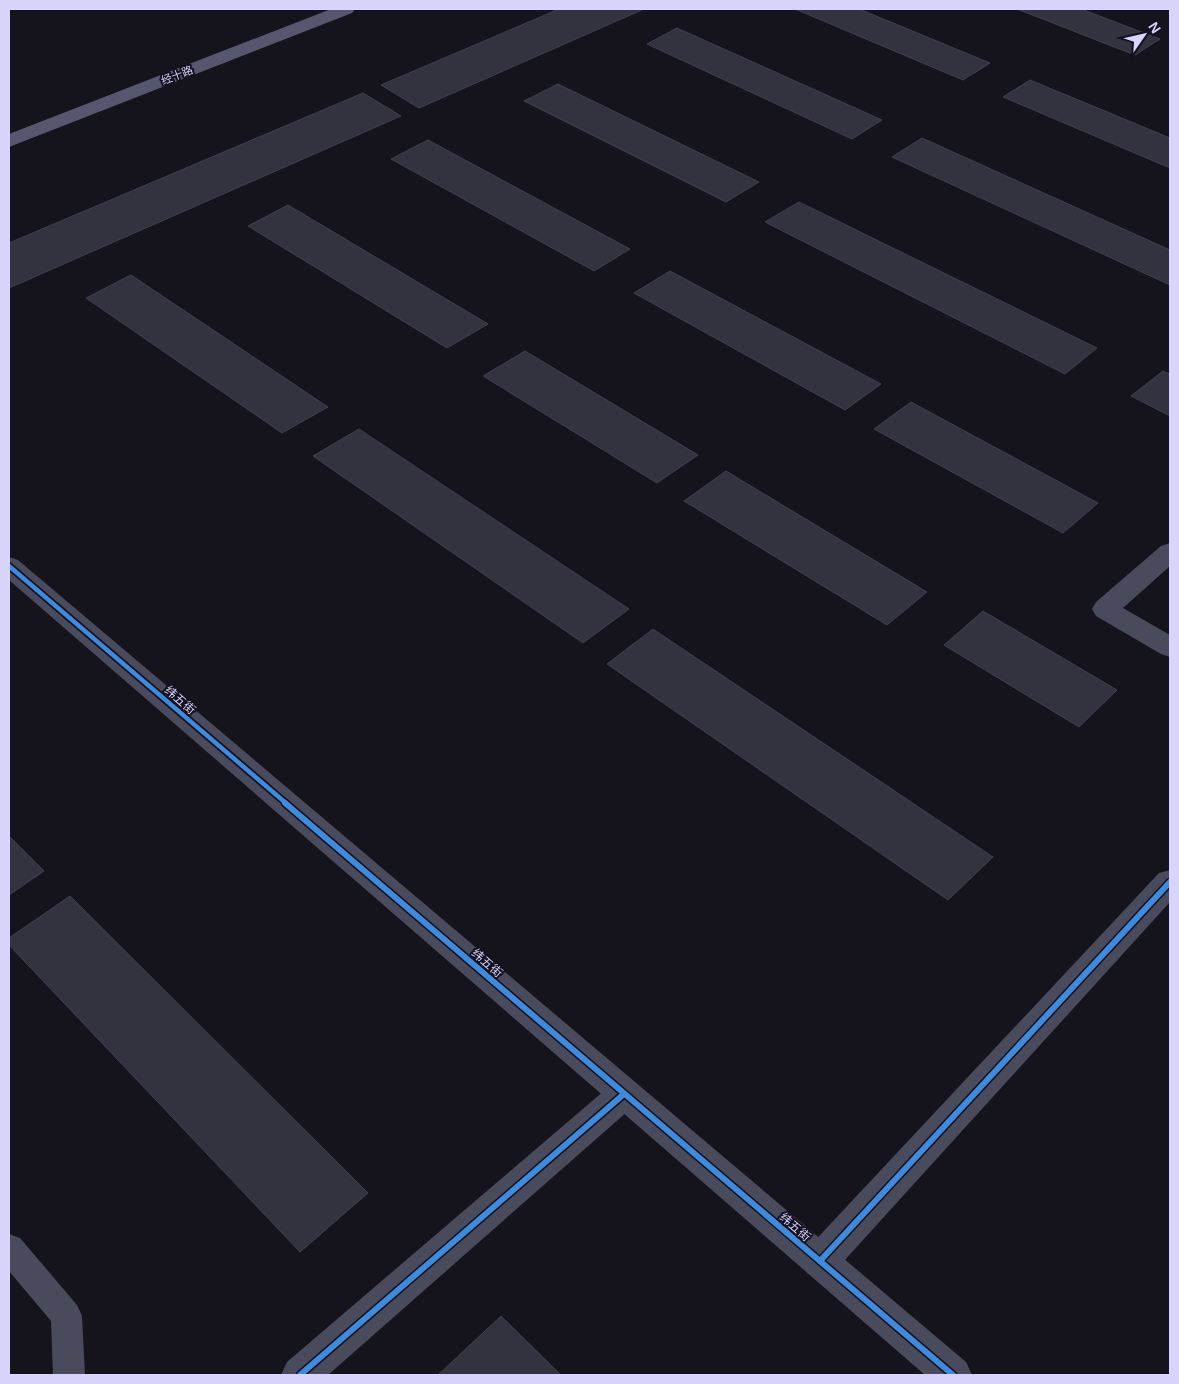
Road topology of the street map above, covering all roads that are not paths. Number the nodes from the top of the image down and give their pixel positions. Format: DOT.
graph roads {
  1 [pos="346,9"];
  2 [pos="9,141"];
  3 [pos="1170,552"];
  4 [pos="9,566"];
  5 [pos="1170,647"];
  6 [pos="1170,882"];
  7 [pos="624,1094"];
  8 [pos="9,1248"];
  9 [pos="820,1261"];
  10 [pos="317,1370"];
  11 [pos="69,1375"];
  12 [pos="953,1375"];
  1 -- 2 [label="main road, 经十路"];
  3 -- 5 [label="street"];
  4 -- 7 [label="street, 纬五街"];
  6 -- 9 [label="street"];
  7 -- 9 [label="street, 纬五街"];
  7 -- 10 [label="street"];
  8 -- 11 [label="lane"];
  9 -- 12 [label="street, 纬五街"];
}
